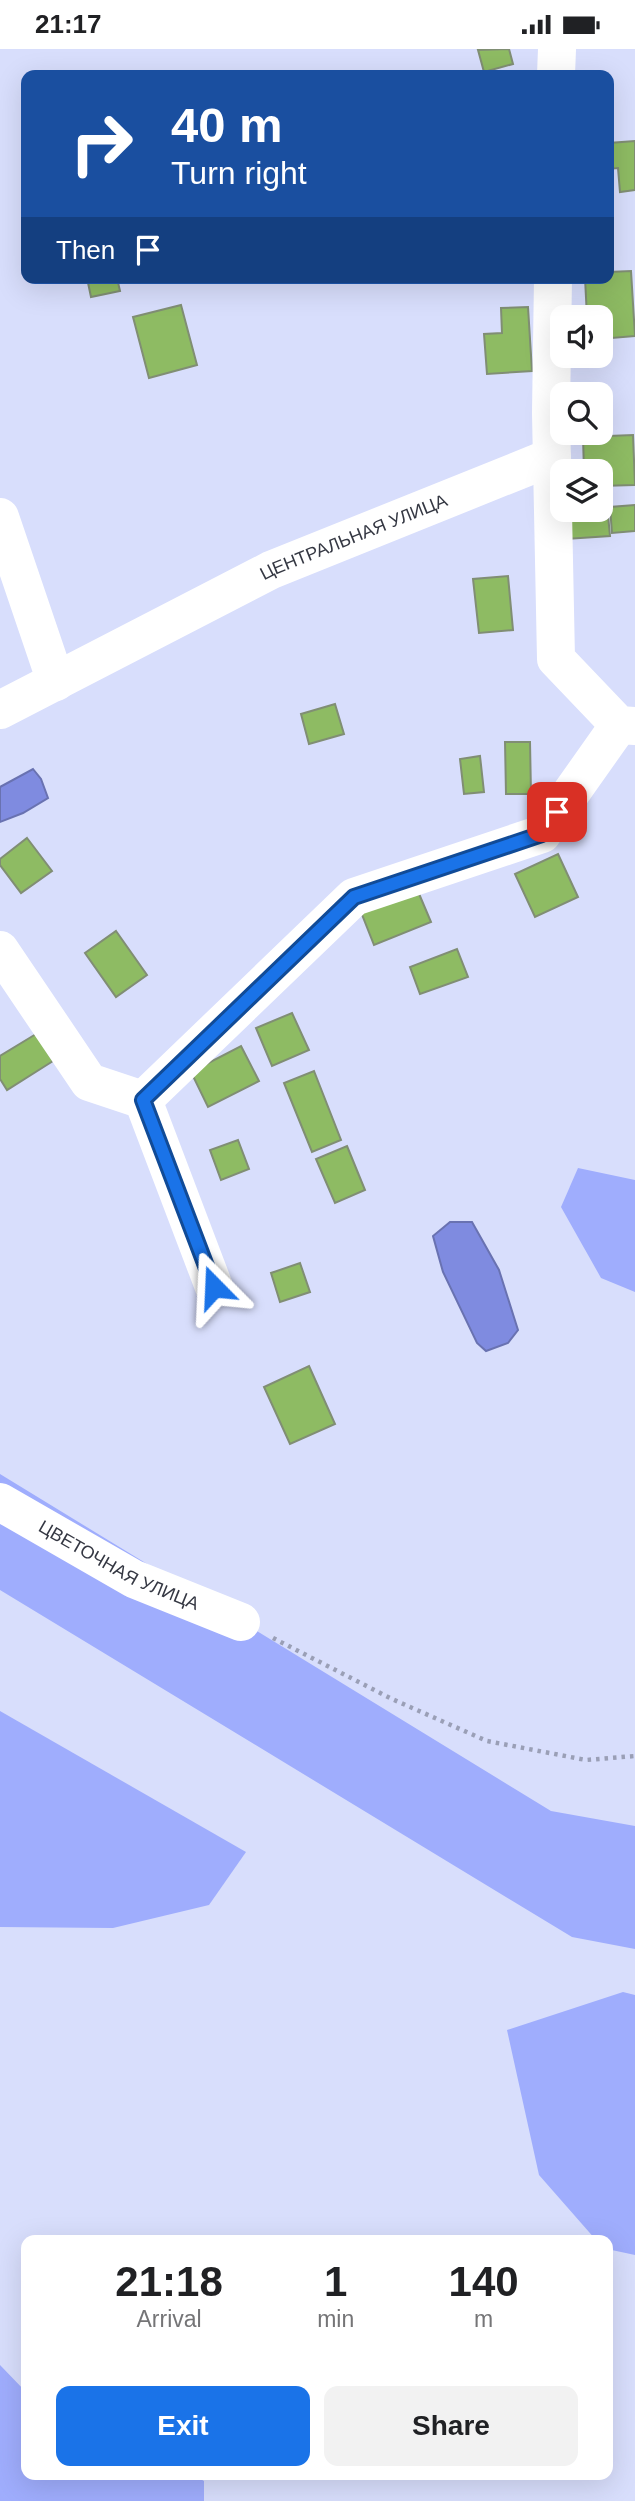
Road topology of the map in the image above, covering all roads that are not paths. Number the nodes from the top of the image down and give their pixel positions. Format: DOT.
graph roads {
  1 [pos="557,49"];
  2 [pos="556,70"];
  3 [pos="553,284"];
  4 [pos="552,457"];
  5 [pos="0,517"];
  6 [pos="55,682"];
  7 [pos="0,711"];
  8 [pos="627,726"];
  9 [pos="0,950"];
  10 [pos="143,1100"];
  11 [pos="214,1287"];
  12 [pos="0,1502"];
  13 [pos="241,1622"];
  1 -- 2 [label="street"];
  3 -- 4 [label="street"];
  4 -- 6 [label="street, ЦЕНТРАЛЬНАЯ УЛИЦА"];
  4 -- 8 [label="street"];
  5 -- 6 [label="street"];
  6 -- 7 [label="street, ЦЕНТРАЛЬНАЯ УЛИЦА"];
  8 -- 10 [label="street"];
  9 -- 10 [label="street"];
  10 -- 11 [label="street"];
  12 -- 13 [label="street, ЦВЕТОЧНАЯ УЛИЦА"];
}
